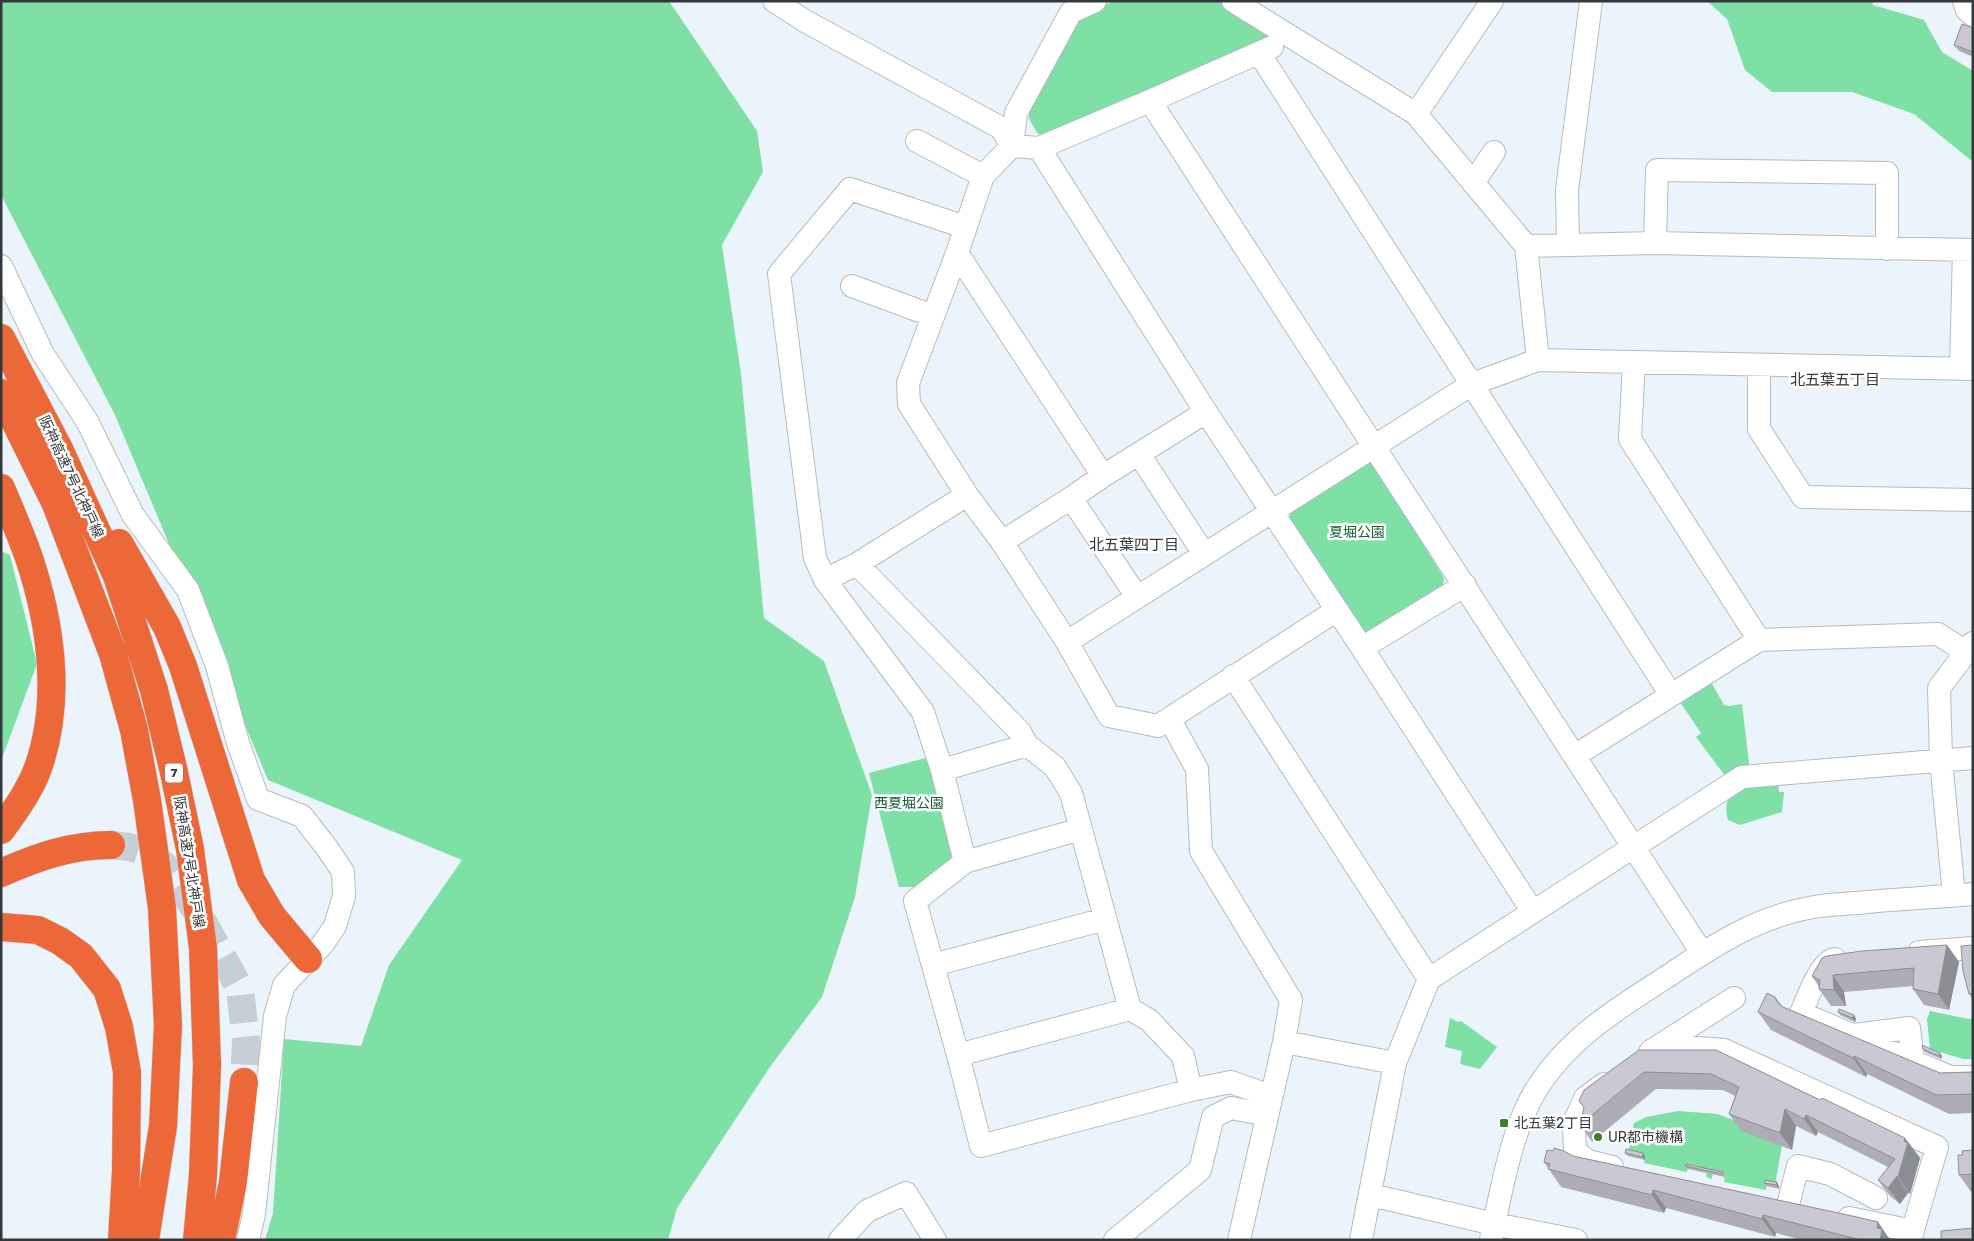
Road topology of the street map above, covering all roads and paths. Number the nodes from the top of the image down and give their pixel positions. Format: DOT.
graph roads {
  1 [pos="774,1"];
  2 [pos="1095,1"];
  3 [pos="1233,1"];
  4 [pos="1492,1"];
  5 [pos="1591,1"];
  6 [pos="1964,1"];
  7 [pos="1068,6"];
  8 [pos="1973,15"];
  9 [pos="1292,38"];
  10 [pos="1258,53"];
  11 [pos="1150,101"];
  12 [pos="1416,114"];
  13 [pos="917,141"];
  14 [pos="1012,146"];
  15 [pos="1038,148"];
  16 [pos="1494,152"];
  17 [pos="983,176"];
  18 [pos="1473,183"];
  19 [pos="965,227"];
  20 [pos="1655,243"];
  21 [pos="1568,245"];
  22 [pos="1526,246"];
  23 [pos="1887,249"];
  24 [pos="1968,250"];
  25 [pos="957,253"];
  26 [pos="1,266"];
  27 [pos="852,286"];
  28 [pos="933,316"];
  29 [pos="1,338"];
  30 [pos="1538,360"];
  31 [pos="1634,362"];
  32 [pos="1760,365"];
  33 [pos="1967,368"];
  34 [pos="1472,384"];
  35 [pos="1,393"];
  36 [pos="1206,412"];
  37 [pos="1374,445"];
  38 [pos="60,451"];
  39 [pos="1139,454"];
  40 [pos="1103,476"];
  41 [pos="1,488"];
  42 [pos="967,495"];
  43 [pos="1071,498"];
  44 [pos="1973,500"];
  45 [pos="1272,511"];
  46 [pos="1002,542"];
  47 [pos="1204,554"];
  48 [pos="857,564"];
  49 [pos="825,580"];
  50 [pos="1465,585"];
  51 [pos="1137,597"];
  52 [pos="1336,610"];
  53 [pos="1759,640"];
  54 [pos="1067,642"];
  55 [pos="1970,647"];
  56 [pos="1362,648"];
  57 [pos="1233,676"];
  58 [pos="1671,695"];
  59 [pos="1170,720"];
  60 [pos="1027,745"];
  61 [pos="1576,755"];
  62 [pos="1973,758"];
  63 [pos="1941,760"];
  64 [pos="942,770"];
  65 [pos="1081,829"];
  66 [pos="1,830"];
  67 [pos="111,845"];
  68 [pos="1635,848"];
  69 [pos="965,862"];
  70 [pos="1,873"];
  71 [pos="1963,894"];
  72 [pos="1533,912"];
  73 [pos="1106,919"];
  74 [pos="1,927"];
  75 [pos="1973,948"];
  76 [pos="1702,953"];
  77 [pos="1902,953"];
  78 [pos="1852,956"];
  79 [pos="308,958"];
  80 [pos="933,965"];
  81 [pos="1429,979"];
  82 [pos="1734,998"];
  83 [pos="1130,1009"];
  84 [pos="1284,1042"];
  85 [pos="958,1056"];
  86 [pos="1395,1063"];
  87 [pos="1633,1064"];
  88 [pos="1973,1077"];
  89 [pos="244,1082"];
  90 [pos="1191,1090"];
  91 [pos="1269,1105"];
  92 [pos="1637,1172"];
  93 [pos="1371,1195"];
  94 [pos="1876,1198"];
  95 [pos="1767,1200"];
  96 [pos="1807,1209"];
  97 [pos="1492,1232"];
  98 [pos="1911,1236"];
  99 [pos="122,1240"];
  100 [pos="145,1240"];
  101 [pos="197,1240"];
  102 [pos="221,1240"];
  103 [pos="248,1240"];
  104 [pos="840,1240"];
  105 [pos="934,1240"];
  106 [pos="1115,1240"];
  107 [pos="1239,1240"];
  108 [pos="1361,1240"];
  109 [pos="1576,1240"];
  1 -- 14 [label="street"];
  2 -- 7 [label="street"];
  3 -- 9 [label="street"];
  4 -- 12 [label="street"];
  5 -- 21 [label="street"];
  6 -- 8 [label="street"];
  7 -- 14 [label="street"];
  9 -- 10 [label="street"];
  9 -- 12 [label="street"];
  10 -- 11 [label="street"];
  10 -- 34 [label="street"];
  11 -- 15 [label="street"];
  11 -- 37 [label="street"];
  12 -- 18 [label="street"];
  13 -- 17 [label="street"];
  14 -- 15 [label="street"];
  14 -- 17 [label="street"];
  15 -- 36 [label="street"];
  16 -- 18 [label="street"];
  17 -- 19 [label="street"];
  18 -- 22 [label="street"];
  19 -- 25 [label="street"];
  19 -- 49 [label="street"];
  20 -- 21 [label="street"];
  20 -- 23 [label="street"];
  20 -- 23 [label="street"];
  21 -- 22 [label="street"];
  22 -- 30 [label="street"];
  23 -- 24 [label="street"];
  24 -- 33 [label="street"];
  25 -- 28 [label="street"];
  25 -- 40 [label="street"];
  26 -- 79 [label="street"];
  27 -- 28 [label="street"];
  28 -- 42 [label="street"];
  29 -- 38 [label="highway, 阪神高速7号北神戸線 / 7"];
  30 -- 31 [label="street"];
  30 -- 34 [label="street"];
  31 -- 32 [label="street"];
  31 -- 53 [label="street"];
  32 -- 33 [label="street"];
  32 -- 44 [label="street"];
  34 -- 37 [label="street"];
  34 -- 58 [label="street"];
  35 -- 100 [label="highway, 阪神高速7号北神戸線"];
  36 -- 39 [label="street"];
  36 -- 45 [label="street"];
  37 -- 45 [label="street"];
  37 -- 50 [label="street"];
  38 -- 79 [label="highway"];
  38 -- 101 [label="highway, 阪神高速7号北神戸線 / 7"];
  39 -- 40 [label="street"];
  39 -- 47 [label="street"];
  40 -- 43 [label="street"];
  41 -- 66 [label="highway"];
  42 -- 46 [label="street"];
  42 -- 48 [label="street"];
  43 -- 46 [label="street"];
  43 -- 51 [label="street"];
  45 -- 47 [label="street"];
  45 -- 52 [label="street"];
  46 -- 54 [label="street"];
  47 -- 51 [label="street"];
  48 -- 49 [label="street"];
  48 -- 60 [label="street"];
  49 -- 64 [label="street"];
  50 -- 56 [label="street"];
  50 -- 61 [label="street"];
  51 -- 54 [label="street"];
  52 -- 56 [label="street"];
  52 -- 57 [label="street"];
  53 -- 55 [label="street"];
  53 -- 58 [label="street"];
  54 -- 59 [label="street"];
  55 -- 63 [label="street"];
  56 -- 72 [label="street"];
  57 -- 59 [label="street"];
  57 -- 81 [label="street"];
  58 -- 61 [label="street"];
  59 -- 84 [label="street"];
  60 -- 64 [label="street"];
  60 -- 65 [label="street"];
  61 -- 68 [label="street"];
  62 -- 63 [label="street"];
  63 -- 68 [label="street"];
  63 -- 71 [label="street"];
  64 -- 69 [label="street"];
  65 -- 69 [label="street"];
  65 -- 73 [label="street"];
  67 -- 70 [label="highway"];
  68 -- 72 [label="street"];
  68 -- 76 [label="street"];
  69 -- 80 [label="street"];
  71 -- 76 [label="street"];
  72 -- 81 [label="street"];
  73 -- 80 [label="street"];
  73 -- 83 [label="street"];
  74 -- 99 [label="highway"];
  75 -- 77 [label="street"];
  76 -- 97 [label="street"];
  78 -- 88 [label="street"];
  79 -- 103 [label="street"];
  80 -- 85 [label="street"];
  81 -- 86 [label="street"];
  82 -- 87 [label="street"];
  83 -- 85 [label="street"];
  83 -- 90 [label="street"];
  84 -- 86 [label="street"];
  84 -- 91 [label="street"];
  85 -- 90 [label="street"];
  86 -- 93 [label="street"];
  87 -- 92 [label="street"];
  87 -- 98 [label="street"];
  89 -- 102 [label="highway"];
  90 -- 91 [label="street"];
  91 -- 106 [label="street"];
  91 -- 107 [label="street"];
  93 -- 97 [label="street"];
  93 -- 108 [label="street"];
  94 -- 96 [label="street"];
  95 -- 96 [label="street"];
  96 -- 98 [label="street"];
  97 -- 109 [label="street"];
  104 -- 105 [label="street"];
}
